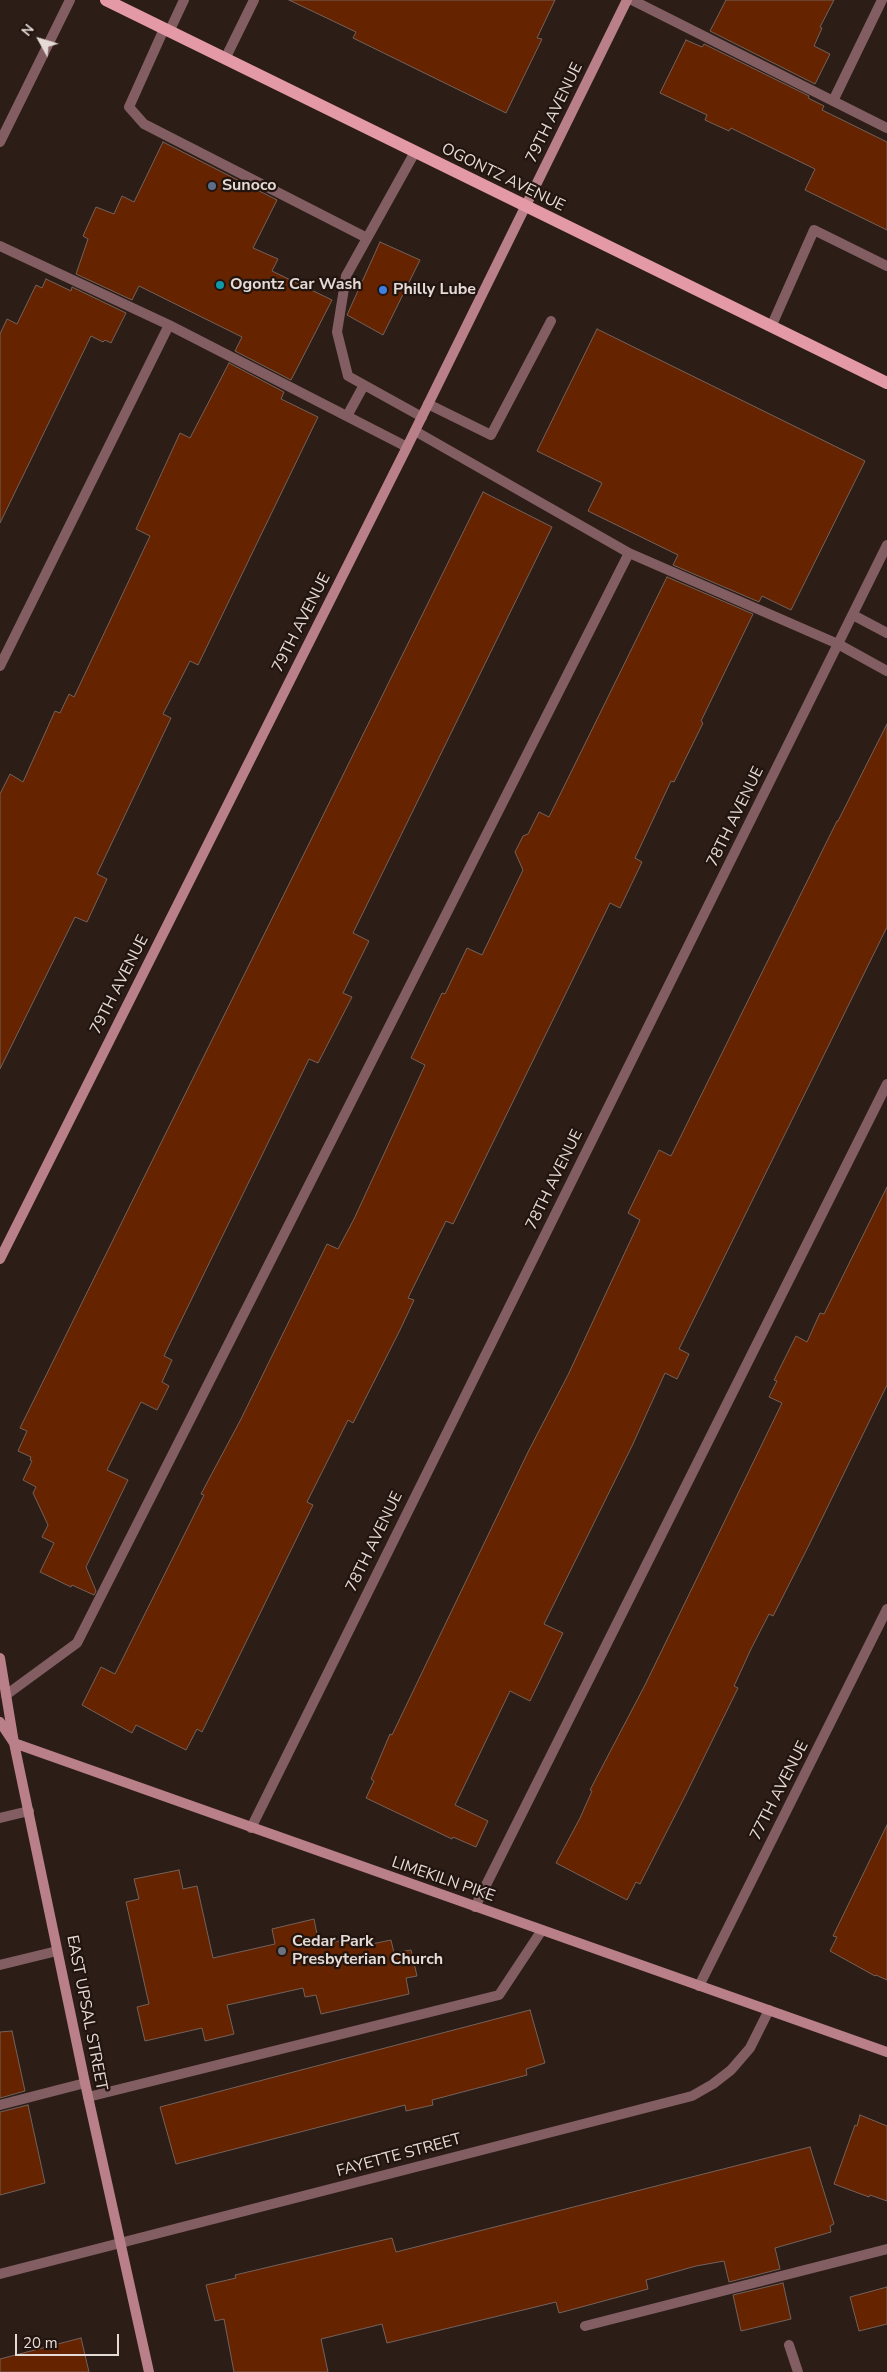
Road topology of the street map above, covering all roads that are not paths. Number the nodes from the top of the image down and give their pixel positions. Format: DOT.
graph roads {
  1 [pos="70,0"];
  2 [pos="106,0"];
  3 [pos="184,0"];
  4 [pos="254,0"];
  5 [pos="627,0"];
  6 [pos="632,0"];
  7 [pos="882,0"];
  8 [pos="166,30"];
  9 [pos="225,59"];
  10 [pos="833,101"];
  11 [pos="887,128"];
  12 [pos="0,142"];
  13 [pos="415,152"];
  14 [pos="525,207"];
  15 [pos="367,238"];
  16 [pos="0,246"];
  17 [pos="887,266"];
  18 [pos="551,321"];
  19 [pos="169,326"];
  20 [pos="771,326"];
  21 [pos="887,383"];
  22 [pos="364,385"];
  23 [pos="428,404"];
  24 [pos="347,416"];
  25 [pos="422,417"];
  26 [pos="415,431"];
  27 [pos="407,447"];
  28 [pos="887,545"];
  29 [pos="629,553"];
  30 [pos="853,615"];
  31 [pos="887,633"];
  32 [pos="838,644"];
  33 [pos="0,666"];
  34 [pos="887,671"];
  35 [pos="887,1084"];
  36 [pos="0,1259"];
  37 [pos="887,1609"];
  38 [pos="0,1658"];
  39 [pos="6,1695"];
  40 [pos="0,1722"];
  41 [pos="0,1735"];
  42 [pos="14,1744"];
  43 [pos="29,1811"];
  44 [pos="0,1818"];
  45 [pos="251,1828"];
  46 [pos="475,1907"];
  47 [pos="542,1930"];
  48 [pos="58,1951"];
  49 [pos="0,1965"];
  50 [pos="699,1986"];
  51 [pos="769,2010"];
  52 [pos="887,2052"];
  53 [pos="85,2084"];
  54 [pos="88,2097"];
  55 [pos="0,2105"];
  56 [pos="120,2243"];
  57 [pos="887,2249"];
  58 [pos="0,2274"];
  59 [pos="585,2326"];
  60 [pos="789,2345"];
  61 [pos="149,2372"];
  62 [pos="798,2372"];
  1 -- 12 [label="street"];
  2 -- 8 [label="main road, OGONTZ AVENUE"];
  3 -- 8 [label="street"];
  4 -- 9 [label="street"];
  5 -- 14 [label="street, 79TH AVENUE"];
  6 -- 10 [label="street"];
  7 -- 10 [label="street"];
  8 -- 9 [label="main road, OGONTZ AVENUE"];
  8 -- 15 [label="street"];
  9 -- 13 [label="main road, OGONTZ AVENUE"];
  10 -- 11 [label="street"];
  13 -- 14 [label="main road, OGONTZ AVENUE"];
  13 -- 15 [label="street"];
  14 -- 20 [label="main road, OGONTZ AVENUE"];
  14 -- 23 [label="street, 79TH AVENUE"];
  15 -- 22 [label="street"];
  16 -- 19 [label="street"];
  17 -- 20 [label="street"];
  18 -- 23 [label="street"];
  19 -- 24 [label="street"];
  19 -- 33 [label="street"];
  20 -- 21 [label="main road, OGONTZ AVENUE"];
  22 -- 24 [label="street"];
  22 -- 25 [label="street"];
  23 -- 25 [label="street, 79TH AVENUE"];
  24 -- 27 [label="street"];
  25 -- 26 [label="street, 79TH AVENUE"];
  26 -- 27 [label="street, 79TH AVENUE"];
  26 -- 29 [label="street"];
  27 -- 36 [label="street, 79TH AVENUE"];
  28 -- 30 [label="street, 78TH AVENUE"];
  29 -- 32 [label="street"];
  29 -- 39 [label="street"];
  30 -- 31 [label="street"];
  30 -- 32 [label="street, 78TH AVENUE"];
  32 -- 34 [label="street"];
  32 -- 45 [label="street, 78TH AVENUE"];
  35 -- 46 [label="street"];
  37 -- 50 [label="street, 77TH AVENUE"];
  38 -- 39 [label="street, EAST UPSAL STREET"];
  39 -- 42 [label="street, EAST UPSAL STREET"];
  40 -- 42 [label="street"];
  41 -- 42 [label="street, LIMEKILN PIKE"];
  42 -- 43 [label="street, EAST UPSAL STREET"];
  42 -- 45 [label="street, LIMEKILN PIKE"];
  43 -- 44 [label="street"];
  43 -- 48 [label="street, EAST UPSAL STREET"];
  45 -- 46 [label="street, LIMEKILN PIKE"];
  46 -- 47 [label="street, LIMEKILN PIKE"];
  47 -- 50 [label="street, LIMEKILN PIKE"];
  47 -- 54 [label="street"];
  48 -- 49 [label="street"];
  48 -- 53 [label="street, EAST UPSAL STREET"];
  50 -- 51 [label="street, LIMEKILN PIKE"];
  51 -- 52 [label="street, LIMEKILN PIKE"];
  51 -- 56 [label="street, FAYETTE STREET"];
  53 -- 54 [label="street, EAST UPSAL STREET"];
  53 -- 55 [label="street"];
  54 -- 56 [label="street, EAST UPSAL STREET"];
  56 -- 58 [label="street, FAYETTE STREET"];
  56 -- 61 [label="street, EAST UPSAL STREET"];
  57 -- 59 [label="street"];
  60 -- 62 [label="street"];
}
